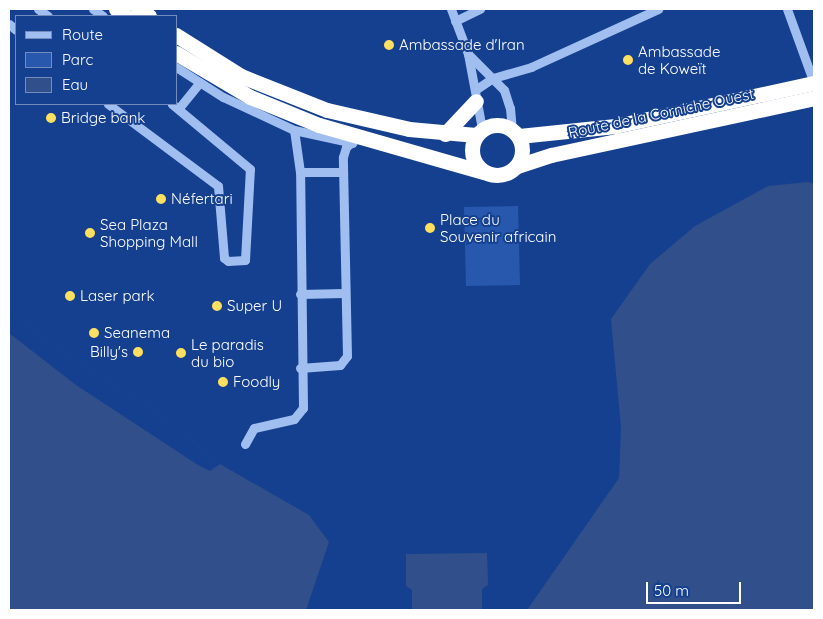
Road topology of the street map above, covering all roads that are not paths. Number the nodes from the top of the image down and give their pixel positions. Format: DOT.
graph roads {
  1 [pos="451,9"];
  2 [pos="480,9"];
  3 [pos="658,9"];
  4 [pos="787,9"];
  5 [pos="455,21"];
  6 [pos="178,37"];
  7 [pos="178,54"];
  8 [pos="468,54"];
  9 [pos="178,68"];
  10 [pos="493,78"];
  11 [pos="200,82"];
  12 [pos="814,83"];
  13 [pos="476,95"];
  14 [pos="814,98"];
  15 [pos="178,103"];
  16 [pos="109,105"];
  17 [pos="175,106"];
  18 [pos="294,130"];
  19 [pos="479,132"];
  20 [pos="515,133"];
  21 [pos="444,134"];
  22 [pos="368,140"];
  23 [pos="351,143"];
  24 [pos="517,166"];
  25 [pos="300,172"];
  26 [pos="343,172"];
  27 [pos="483,172"];
  28 [pos="344,292"];
  29 [pos="300,294"];
  30 [pos="300,368"];
  31 [pos="245,444"];
  1 -- 5 [label="street"];
  2 -- 5 [label="street"];
  3 -- 10 [label="street"];
  4 -- 12 [label="street"];
  5 -- 8 [label="street"];
  6 -- 21 [label="highway"];
  7 -- 22 [label="highway"];
  8 -- 10 [label="street"];
  8 -- 13 [label="street"];
  9 -- 11 [label="street"];
  10 -- 13 [label="street"];
  10 -- 20 [label="street"];
  11 -- 15 [label="street"];
  11 -- 18 [label="street"];
  12 -- 20 [label="highway, Route de la Corniche Ouest"];
  13 -- 19 [label="street"];
  13 -- 21 [label="highway"];
  14 -- 24 [label="highway, Route de la Corniche Ouest"];
  16 -- 17 [label="street"];
  18 -- 23 [label="street"];
  18 -- 25 [label="street"];
  19 -- 20 [label="highway"];
  19 -- 21 [label="highway"];
  19 -- 27 [label="highway"];
  20 -- 24 [label="highway"];
  22 -- 23 [label="street"];
  22 -- 27 [label="highway"];
  23 -- 26 [label="street"];
  24 -- 27 [label="highway"];
  25 -- 26 [label="street"];
  25 -- 29 [label="street"];
  26 -- 28 [label="street"];
  28 -- 29 [label="street"];
  28 -- 30 [label="street"];
  29 -- 30 [label="street"];
  30 -- 31 [label="street"];
}
